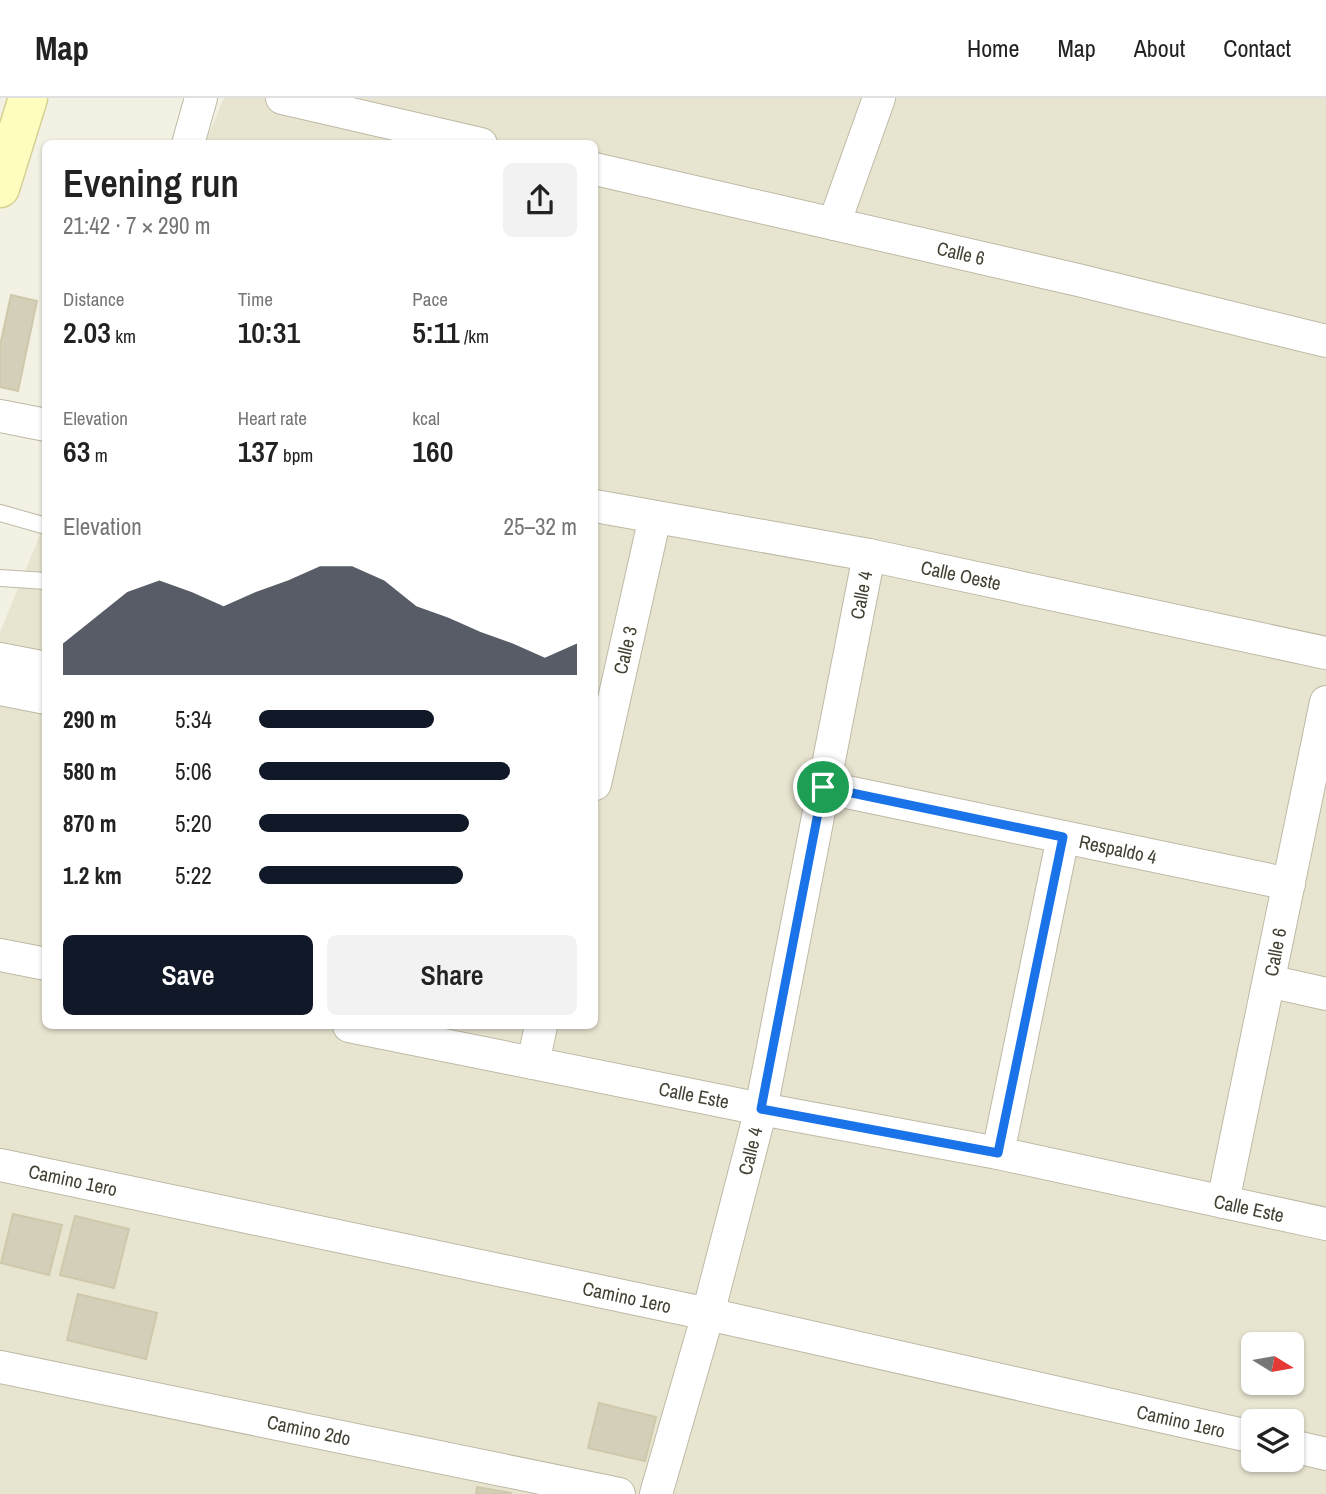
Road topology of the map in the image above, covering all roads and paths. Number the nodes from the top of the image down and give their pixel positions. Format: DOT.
graph roads {
  1 [pos="28,98"];
  2 [pos="201,98"];
  3 [pos="282,98"];
  4 [pos="879,98"];
  5 [pos="189,140"];
  6 [pos="464,140"];
  7 [pos="598,170"];
  8 [pos="0,188"];
  9 [pos="834,224"];
  10 [pos="1326,341"];
  11 [pos="0,416"];
  12 [pos="42,424"];
  13 [pos="598,507"];
  14 [pos="0,513"];
  15 [pos="655,517"];
  16 [pos="42,525"];
  17 [pos="869,555"];
  18 [pos="0,578"];
  19 [pos="42,580"];
  20 [pos="1326,653"];
  21 [pos="0,659"];
  22 [pos="42,667"];
  23 [pos="0,689"];
  24 [pos="42,697"];
  25 [pos="1326,702"];
  26 [pos="598,771"];
  27 [pos="823,787"];
  28 [pos="1063,837"];
  29 [pos="1289,884"];
  30 [pos="0,955"];
  31 [pos="42,963"];
  32 [pos="1269,981"];
  33 [pos="1326,994"];
  34 [pos="364,1029"];
  35 [pos="540,1029"];
  36 [pos="533,1063"];
  37 [pos="761,1109"];
  38 [pos="998,1153"];
  39 [pos="0,1165"];
  40 [pos="1223,1202"];
  41 [pos="1326,1224"];
  42 [pos="708,1314"];
  43 [pos="0,1367"];
  44 [pos="1241,1434"];
  45 [pos="1304,1449"];
  46 [pos="1326,1454"];
  47 [pos="619,1494"];
  48 [pos="656,1494"];
  1 -- 8 [label="main road"];
  2 -- 5 [label="street"];
  3 -- 6 [label="street"];
  4 -- 9 [label="street"];
  7 -- 9 [label="street, Calle 6"];
  9 -- 10 [label="street, Calle 6"];
  11 -- 12 [label="street"];
  13 -- 15 [label="street, Calle Oeste"];
  14 -- 16 [label="lane"];
  15 -- 17 [label="street, Calle Oeste"];
  15 -- 26 [label="street, Calle 3"];
  17 -- 20 [label="street, Calle Oeste"];
  17 -- 27 [label="street, Calle 4"];
  18 -- 19 [label="lane"];
  21 -- 22 [label="street"];
  23 -- 24 [label="street"];
  25 -- 29 [label="street, Calle 6"];
  27 -- 28 [label="street, Respaldo 4"];
  27 -- 37 [label="street, Calle 4"];
  28 -- 29 [label="street, Respaldo 4"];
  28 -- 38 [label="street"];
  29 -- 32 [label="street, Calle 6"];
  30 -- 31 [label="street"];
  32 -- 33 [label="street"];
  32 -- 40 [label="street, Calle 6"];
  34 -- 36 [label="street, Calle Este"];
  35 -- 36 [label="street"];
  36 -- 37 [label="street, Calle Este"];
  37 -- 38 [label="street, Calle Este"];
  37 -- 42 [label="street, Calle 4"];
  38 -- 40 [label="street, Calle Este"];
  39 -- 42 [label="street, Camino 1ero"];
  40 -- 41 [label="street, Calle Este"];
  42 -- 44 [label="street, Camino 1ero"];
  42 -- 48 [label="street, Calle 4"];
  43 -- 47 [label="street, Camino 2do"];
  45 -- 46 [label="street"];
}
